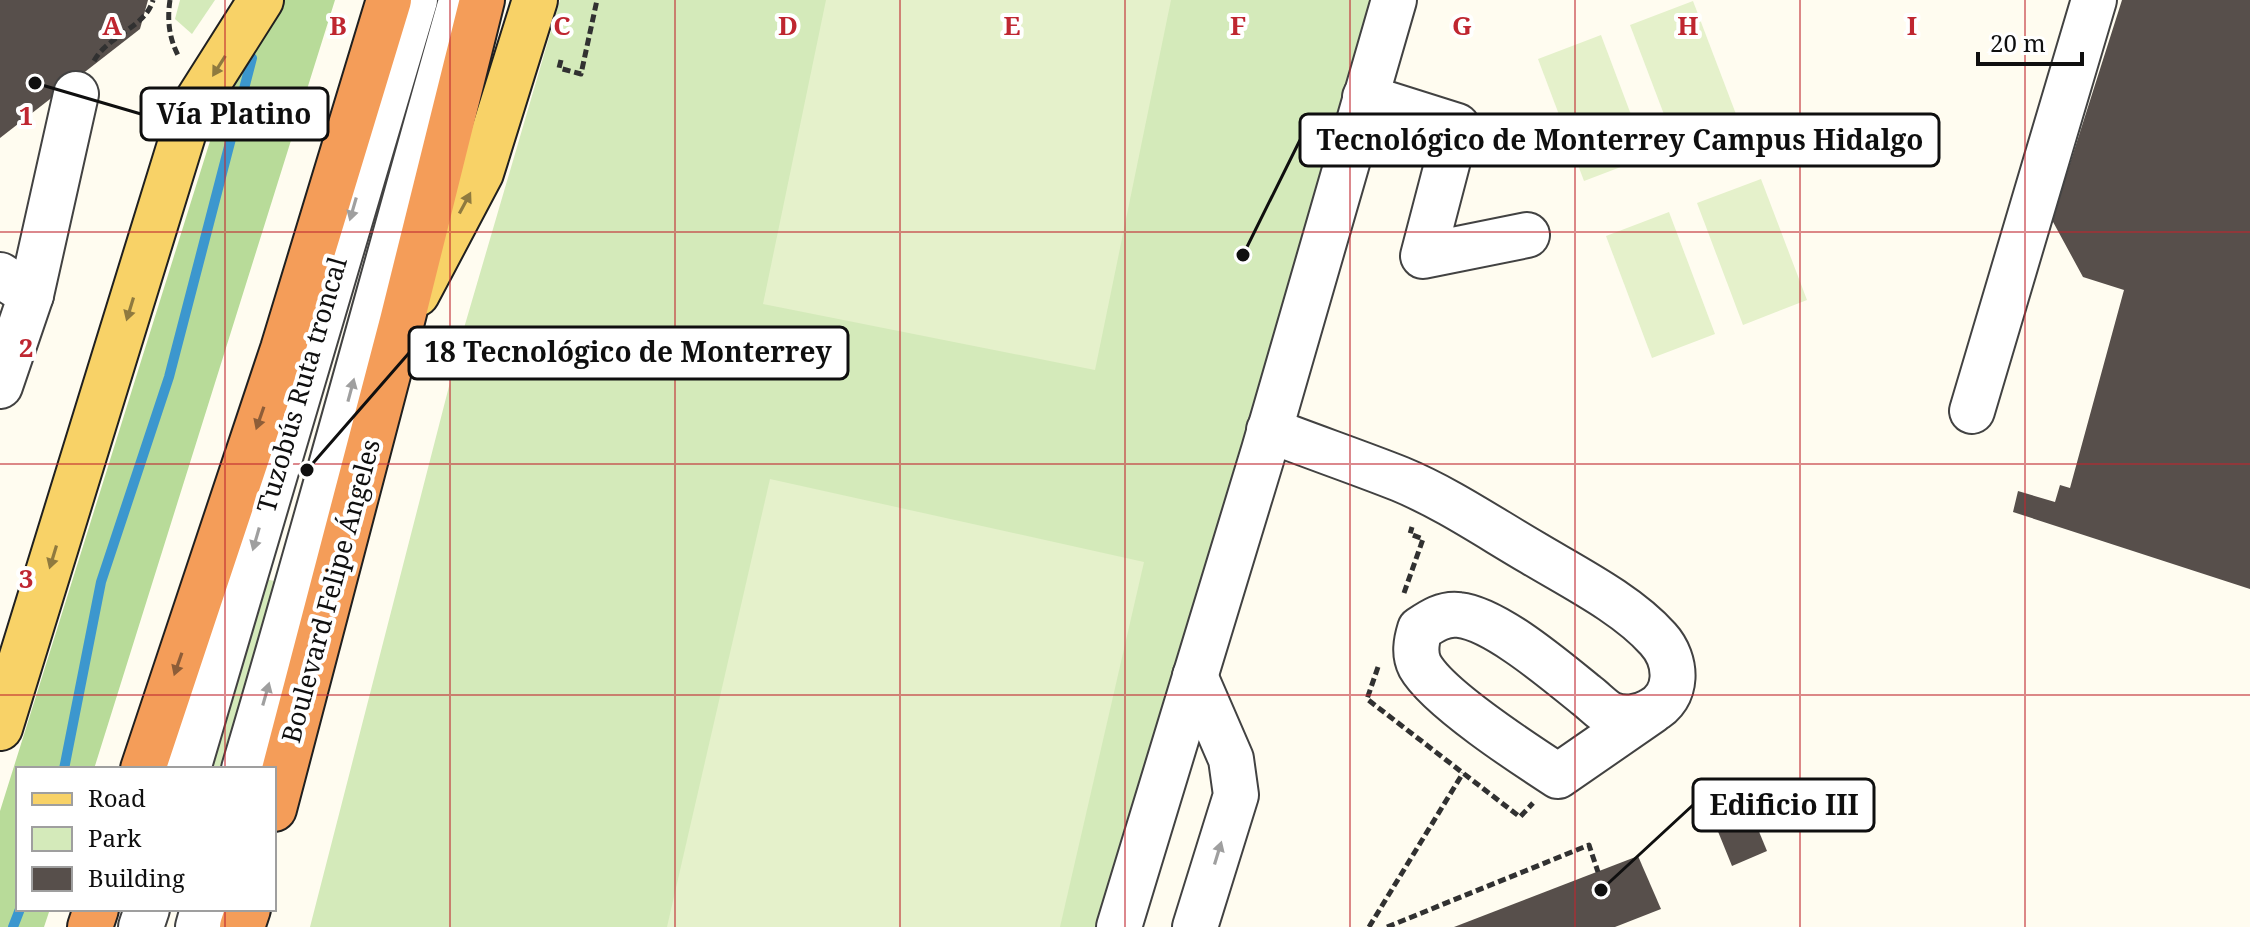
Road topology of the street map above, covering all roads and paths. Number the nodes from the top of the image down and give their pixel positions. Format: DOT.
graph roads {
  1 [pos="153,0"];
  2 [pos="261,0"];
  3 [pos="358,0"];
  4 [pos="389,0"];
  5 [pos="415,0"];
  6 [pos="461,0"];
  7 [pos="482,0"];
  8 [pos="535,0"];
  9 [pos="597,0"];
  10 [pos="1394,0"];
  11 [pos="2094,0"];
  12 [pos="562,54"];
  13 [pos="76,94"];
  14 [pos="1365,97"];
  15 [pos="332,183"];
  16 [pos="1527,235"];
  17 [pos="15,285"];
  18 [pos="402,321"];
  19 [pos="0,386"];
  20 [pos="1972,411"];
  21 [pos="1269,430"];
  22 [pos="1195,676"];
  23 [pos="1652,711"];
  24 [pos="0,728"];
  25 [pos="144,767"];
  26 [pos="189,767"];
  27 [pos="245,767"];
  28 [pos="1463,773"];
  29 [pos="276,801"];
  30 [pos="1598,872"];
  31 [pos="1119,927"];
  32 [pos="1195,927"];
  33 [pos="1369,927"];
  34 [pos="1387,927"];
  1 -- 13 [label="path"];
  2 -- 24 [label="main road, one-way"];
  3 -- 15 [label="highway"];
  4 -- 15 [label="highway"];
  5 -- 26 [label="street, Tuzobús Ruta troncal, one-way"];
  27 -- 6 [label="street, Tuzobús Ruta troncal, one-way"];
  7 -- 18 [label="highway, Boulevard Felipe Ángeles"];
  18 -- 8 [label="main road, one-way"];
  9 -- 12 [label="path"];
  10 -- 14 [label="street"];
  11 -- 20 [label="street"];
  13 -- 17 [label="street"];
  14 -- 16 [label="street"];
  14 -- 21 [label="street"];
  15 -- 25 [label="highway, one-way"];
  17 -- 19 [label="street"];
  18 -- 29 [label="highway, Boulevard Felipe Ángeles"];
  21 -- 22 [label="street"];
  21 -- 23 [label="street"];
  22 -- 31 [label="street"];
  32 -- 22 [label="street, one-way"];
  23 -- 23 [label="street"];
  28 -- 33 [label="path"];
  30 -- 34 [label="path"];
}
